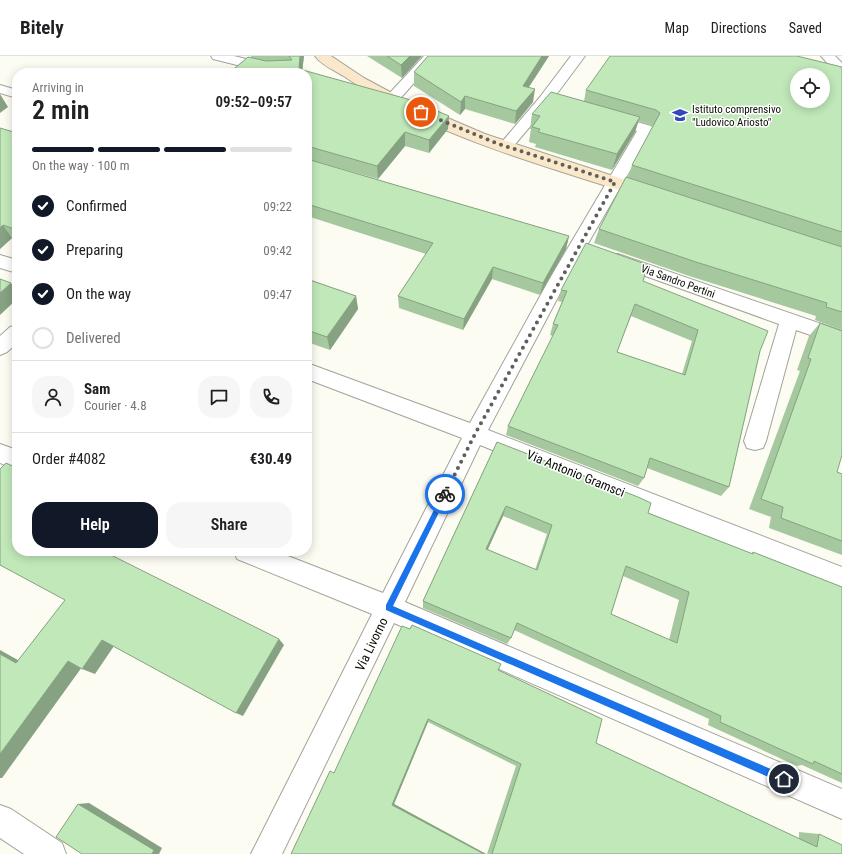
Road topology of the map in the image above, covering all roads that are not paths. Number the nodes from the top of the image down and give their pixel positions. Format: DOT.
graph roads {
  1 [pos="218,56"];
  2 [pos="431,56"];
  3 [pos="578,56"];
  4 [pos="828,56"];
  5 [pos="324,57"];
  6 [pos="266,68"];
  7 [pos="842,71"];
  8 [pos="368,87"];
  9 [pos="345,88"];
  10 [pos="0,89"];
  11 [pos="12,93"];
  12 [pos="392,99"];
  13 [pos="545,100"];
  14 [pos="559,104"];
  15 [pos="596,115"];
  16 [pos="506,146"];
  17 [pos="615,182"];
  18 [pos="668,200"];
  19 [pos="584,248"];
  20 [pos="0,261"];
  21 [pos="12,265"];
  22 [pos="789,321"];
  23 [pos="12,336"];
  24 [pos="842,339"];
  25 [pos="0,347"];
  26 [pos="312,373"];
  27 [pos="475,434"];
  28 [pos="755,441"];
  29 [pos="0,453"];
  30 [pos="12,458"];
  31 [pos="259,556"];
  32 [pos="842,579"];
  33 [pos="389,608"];
  34 [pos="842,804"];
  35 [pos="0,820"];
  36 [pos="51,854"];
  37 [pos="266,854"];
  1 -- 6 [label="street"];
  2 -- 12 [label="street"];
  3 -- 13 [label="street"];
  4 -- 7 [label="street"];
  5 -- 8 [label="main road"];
  8 -- 9 [label="street"];
  8 -- 12 [label="main road"];
  10 -- 11 [label="street"];
  12 -- 16 [label="main road"];
  13 -- 14 [label="street"];
  13 -- 16 [label="street"];
  15 -- 17 [label="street, Via Livorno"];
  16 -- 17 [label="main road"];
  17 -- 18 [label="main road"];
  17 -- 19 [label="street, Via Livorno"];
  19 -- 22 [label="street, Via Sandro Pertini"];
  19 -- 27 [label="street, Via Livorno"];
  20 -- 21 [label="street"];
  22 -- 24 [label="street, Via Sandro Pertini"];
  22 -- 28 [label="street"];
  23 -- 25 [label="street"];
  26 -- 27 [label="street, Via Antonio Gramsci"];
  27 -- 32 [label="street, Via Antonio Gramsci"];
  27 -- 33 [label="street, Via Livorno"];
  29 -- 30 [label="street"];
  31 -- 33 [label="street"];
  33 -- 34 [label="street"];
  33 -- 37 [label="street, Via Livorno"];
  35 -- 36 [label="street"];
}
